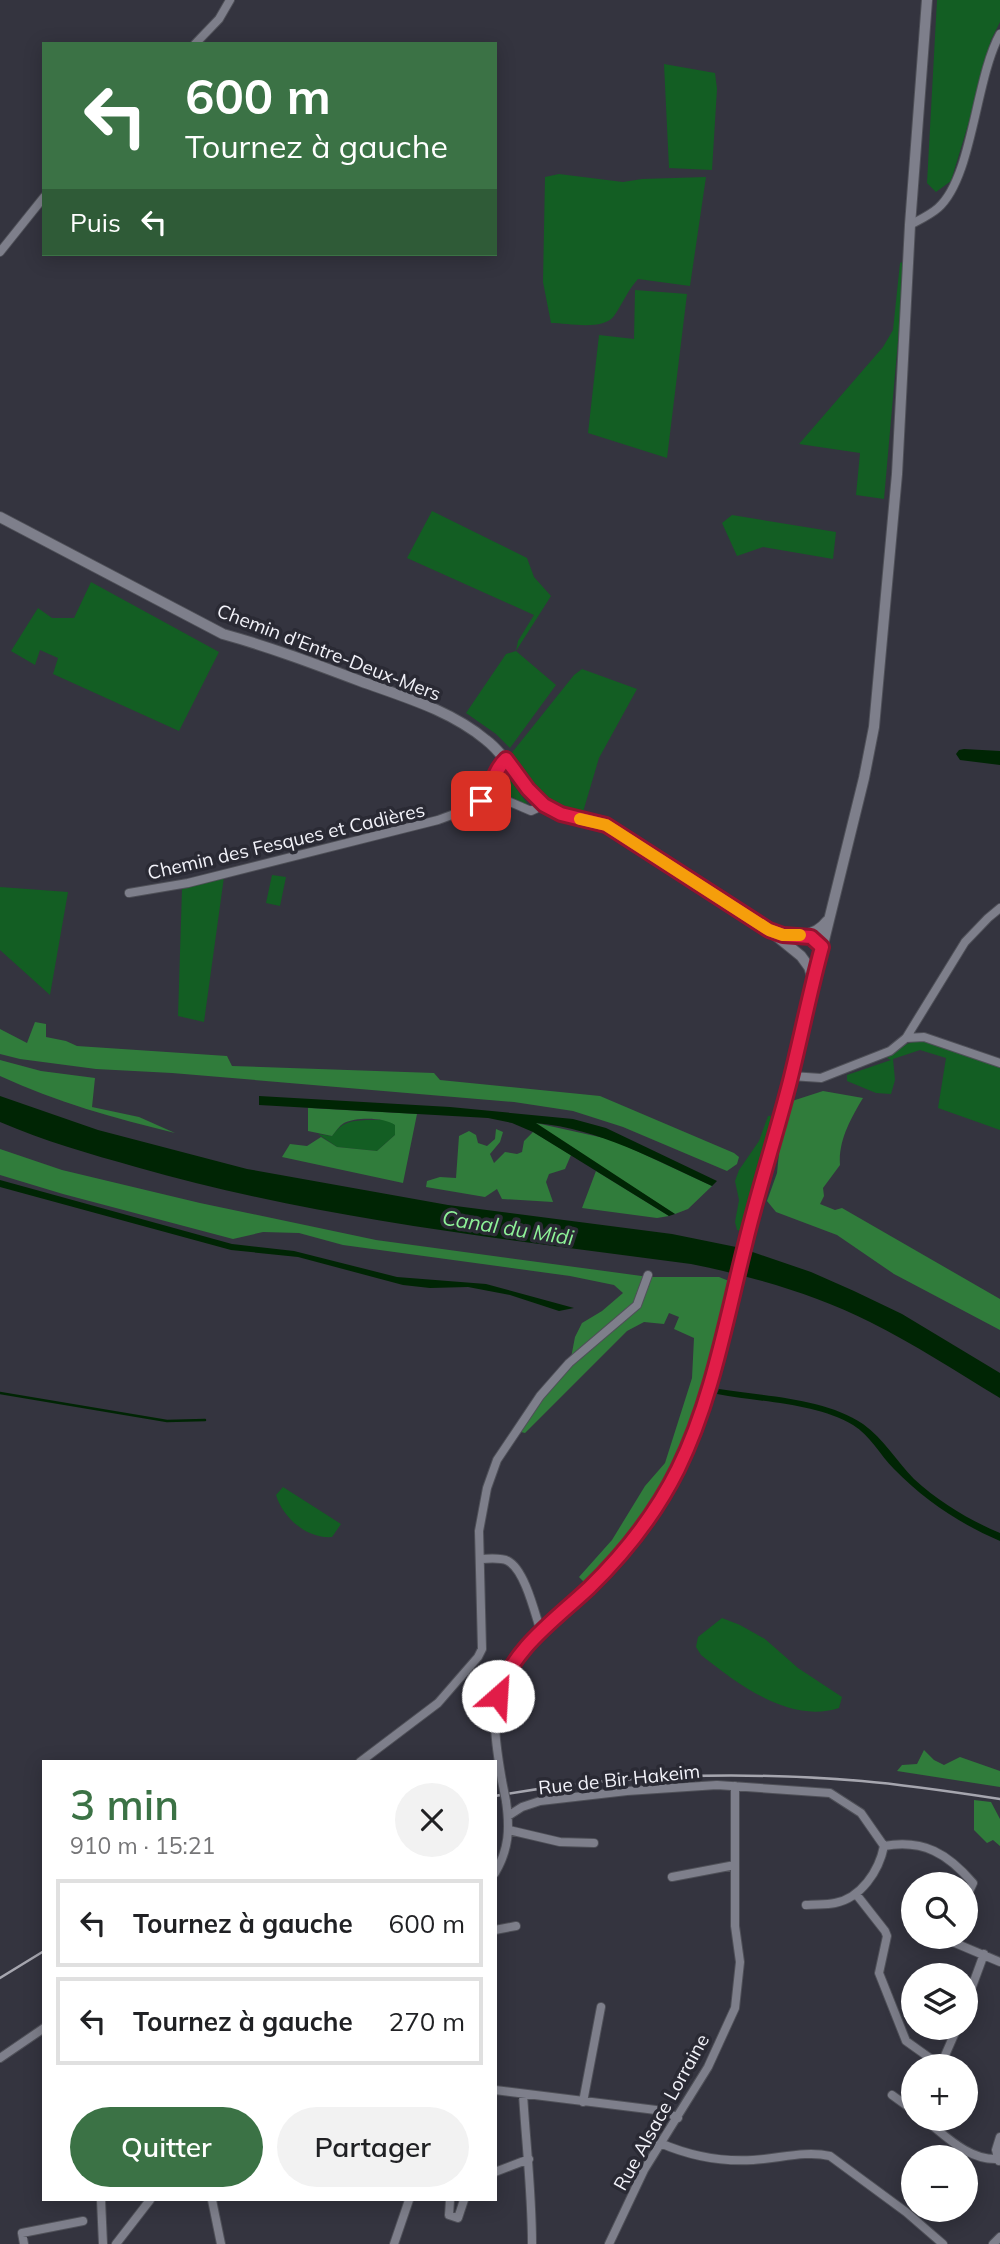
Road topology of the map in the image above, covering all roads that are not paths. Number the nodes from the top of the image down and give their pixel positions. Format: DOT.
graph roads {
  1 [pos="229,0"];
  2 [pos="927,0"];
  3 [pos="1000,34"];
  4 [pos="197,42"];
  5 [pos="42,200"];
  6 [pos="910,225"];
  7 [pos="0,252"];
  8 [pos="0,517"];
  9 [pos="506,759"];
  10 [pos="486,797"];
  11 [pos="544,805"];
  12 [pos="129,893"];
  13 [pos="1000,908"];
  14 [pos="828,919"];
  15 [pos="769,930"];
  16 [pos="799,935"];
  17 [pos="787,944"];
  18 [pos="821,948"];
  19 [pos="814,981"];
  20 [pos="906,1038"];
  21 [pos="1000,1063"];
  22 [pos="791,1076"];
  23 [pos="648,1275"];
  24 [pos="480,1559"];
  25 [pos="541,1632"];
  26 [pos="363,1760"];
  27 [pos="736,1786"];
  28 [pos="508,1816"];
  29 [pos="509,1830"];
  30 [pos="594,1843"];
  31 [pos="884,1846"];
  32 [pos="735,1865"];
  33 [pos="497,1869"];
  34 [pos="964,1872"];
  35 [pos="672,1877"];
  36 [pos="856,1894"];
  37 [pos="806,1905"];
  38 [pos="516,1926"];
  39 [pos="497,1930"];
  40 [pos="971,1949"];
  41 [pos="984,1954"];
  42 [pos="1000,1962"];
  43 [pos="978,1970"];
  44 [pos="601,2007"];
  45 [pos="901,2028"];
  46 [pos="42,2029"];
  47 [pos="906,2040"];
  48 [pos="952,2040"];
  49 [pos="0,2058"];
  50 [pos="497,2090"];
  51 [pos="523,2094"];
  52 [pos="892,2095"];
  53 [pos="583,2102"];
  54 [pos="901,2102"];
  55 [pos="678,2118"];
  56 [pos="940,2131"];
  57 [pos="1000,2137"];
  58 [pos="660,2143"];
  59 [pos="529,2159"];
  60 [pos="998,2161"];
  61 [pos="497,2171"];
  62 [pos="101,2201"];
  63 [pos="149,2201"];
  64 [pos="212,2201"];
  65 [pos="409,2201"];
  66 [pos="450,2201"];
  67 [pos="464,2201"];
  68 [pos="83,2221"];
  69 [pos="1000,2237"];
  70 [pos="24,2244"];
  71 [pos="103,2244"];
  72 [pos="116,2244"];
  73 [pos="221,2244"];
  74 [pos="394,2244"];
  75 [pos="532,2244"];
  76 [pos="609,2244"];
  77 [pos="943,2244"];
  78 [pos="993,2244"];
  1 -- 4 [label="street"];
  2 -- 6 [label="street"];
  3 -- 6 [label="street"];
  5 -- 7 [label="street"];
  6 -- 14 [label="street"];
  8 -- 9 [label="street, Chemin d'Entre-Deux-Mers"];
  9 -- 10 [label="street"];
  9 -- 11 [label="street, Chemin d'Entre-Deux-Mers"];
  10 -- 11 [label="street"];
  10 -- 12 [label="street, Chemin des Fesques et Cadières"];
  11 -- 15 [label="street, Chemin d'Entre-Deux-Mers"];
  13 -- 20 [label="street"];
  14 -- 16 [label="street"];
  14 -- 18 [label="street"];
  15 -- 16 [label="street, Chemin d'Entre-Deux-Mers"];
  15 -- 17 [label="street, Chemin d'Entre-Deux-Mers"];
  16 -- 18 [label="street, Chemin d'Entre-Deux-Mers"];
  17 -- 18 [label="street, Chemin d'Entre-Deux-Mers"];
  17 -- 19 [label="street, Chemin d'Entre-Deux-Mers"];
  18 -- 19 [label="street"];
  19 -- 22 [label="street"];
  20 -- 21 [label="street"];
  20 -- 22 [label="street"];
  22 -- 25 [label="street"];
  23 -- 24 [label="street"];
  24 -- 25 [label="street"];
  24 -- 26 [label="street"];
  25 -- 28 [label="street, bridge"];
  27 -- 28 [label="street, Rue de Bir Hakeim"];
  27 -- 31 [label="street, Rue de Bir Hakeim"];
  27 -- 32 [label="street, Rue Alsace Lorraine"];
  28 -- 29 [label="street"];
  29 -- 30 [label="street"];
  29 -- 33 [label="street"];
  31 -- 34 [label="street"];
  31 -- 36 [label="street"];
  32 -- 35 [label="street"];
  32 -- 55 [label="street, Rue Alsace Lorraine"];
  36 -- 37 [label="street"];
  36 -- 45 [label="street"];
  38 -- 39 [label="street"];
  40 -- 41 [label="street"];
  41 -- 42 [label="street"];
  41 -- 43 [label="street"];
  44 -- 53 [label="street"];
  46 -- 49 [label="street"];
  47 -- 48 [label="street"];
  50 -- 51 [label="street"];
  51 -- 53 [label="street"];
  51 -- 59 [label="street"];
  52 -- 54 [label="street"];
  53 -- 55 [label="street"];
  55 -- 58 [label="street, Rue Alsace Lorraine"];
  56 -- 60 [label="street"];
  57 -- 60 [label="street"];
  58 -- 76 [label="street, Rue Alsace Lorraine"];
  58 -- 77 [label="street"];
  59 -- 61 [label="street"];
  59 -- 75 [label="street"];
  62 -- 71 [label="street"];
  63 -- 72 [label="street"];
  64 -- 73 [label="street"];
  65 -- 74 [label="street"];
  66 -- 67 [label="street"];
  68 -- 70 [label="street"];
  69 -- 78 [label="street"];
}
